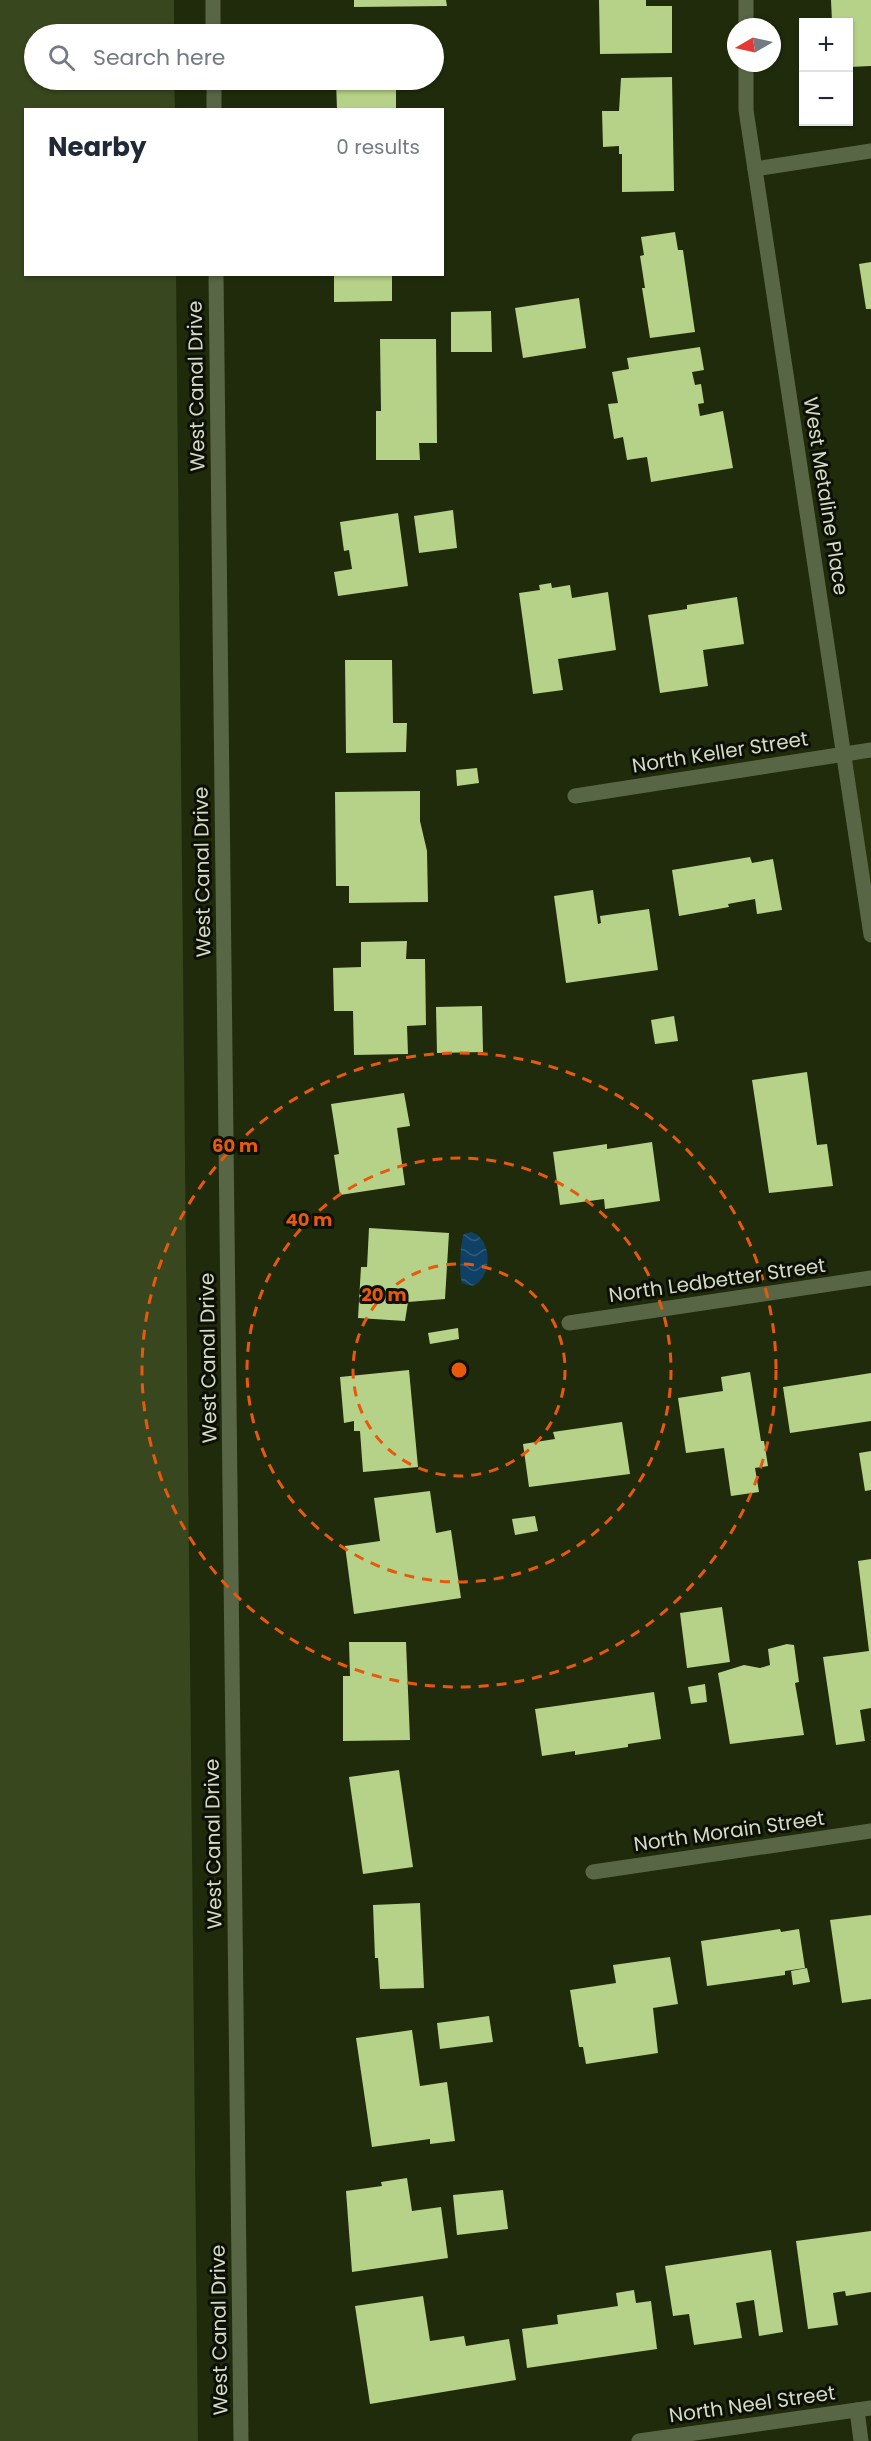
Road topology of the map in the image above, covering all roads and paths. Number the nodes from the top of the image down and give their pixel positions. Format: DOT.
graph roads {
  1 [pos="213,0"];
  2 [pos="746,0"];
  3 [pos="746,18"];
  4 [pos="213,24"];
  5 [pos="746,72"];
  6 [pos="214,90"];
  7 [pos="214,108"];
  8 [pos="871,152"];
  9 [pos="755,169"];
  10 [pos="216,276"];
  11 [pos="871,750"];
  12 [pos="844,754"];
  13 [pos="575,796"];
  14 [pos="871,935"];
  15 [pos="871,1278"];
  16 [pos="569,1323"];
  17 [pos="871,1831"];
  18 [pos="593,1872"];
  19 [pos="864,2409"];
  20 [pos="242,2441"];
  21 [pos="639,2441"];
  22 [pos="861,2441"];
  1 -- 4 [label="street"];
  2 -- 3 [label="street"];
  5 -- 9 [label="street, West Metaline Place"];
  6 -- 7 [label="street"];
  8 -- 9 [label="street"];
  9 -- 12 [label="street, West Metaline Place"];
  10 -- 20 [label="street, West Canal Drive"];
  11 -- 12 [label="street, North Keller Street"];
  12 -- 13 [label="street, North Keller Street"];
  12 -- 14 [label="street, West Metaline Place"];
  15 -- 16 [label="street, North Ledbetter Street"];
  17 -- 18 [label="street, North Morain Street"];
  19 -- 21 [label="street, North Neel Street"];
  19 -- 22 [label="street"];
}
